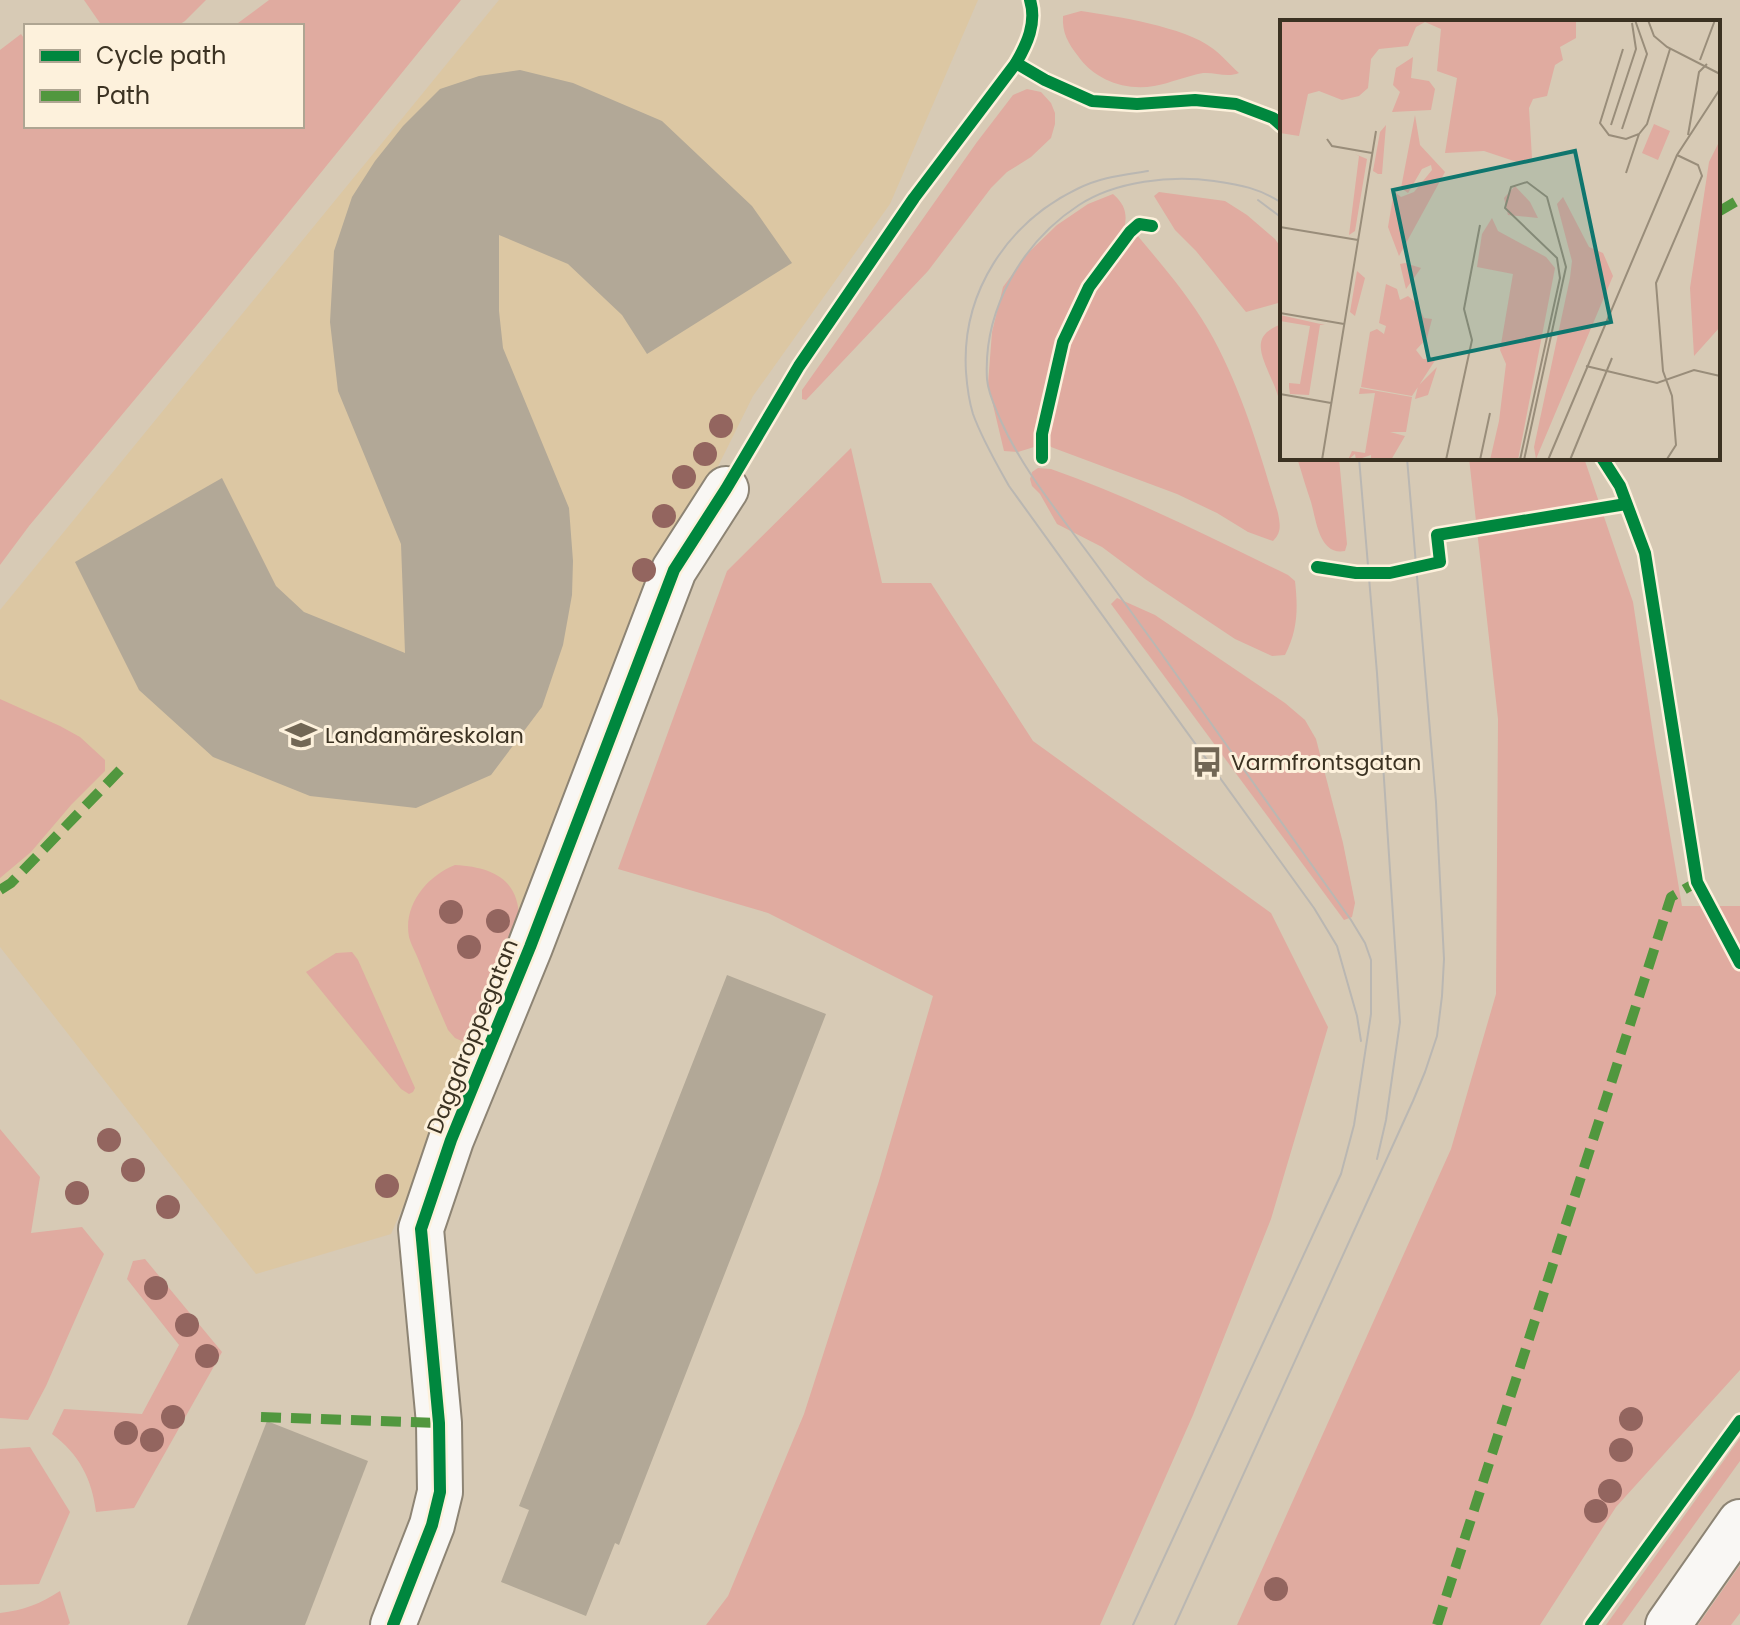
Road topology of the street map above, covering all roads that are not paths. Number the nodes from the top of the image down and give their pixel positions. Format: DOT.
graph roads {
  1 [pos="726,489"];
  2 [pos="1740,1522"];
  3 [pos="393,1625"];
  4 [pos="1668,1625"];
  1 -- 3 [label="street, Daggdroppegatan"];
  2 -- 4 [label="street"];
}
